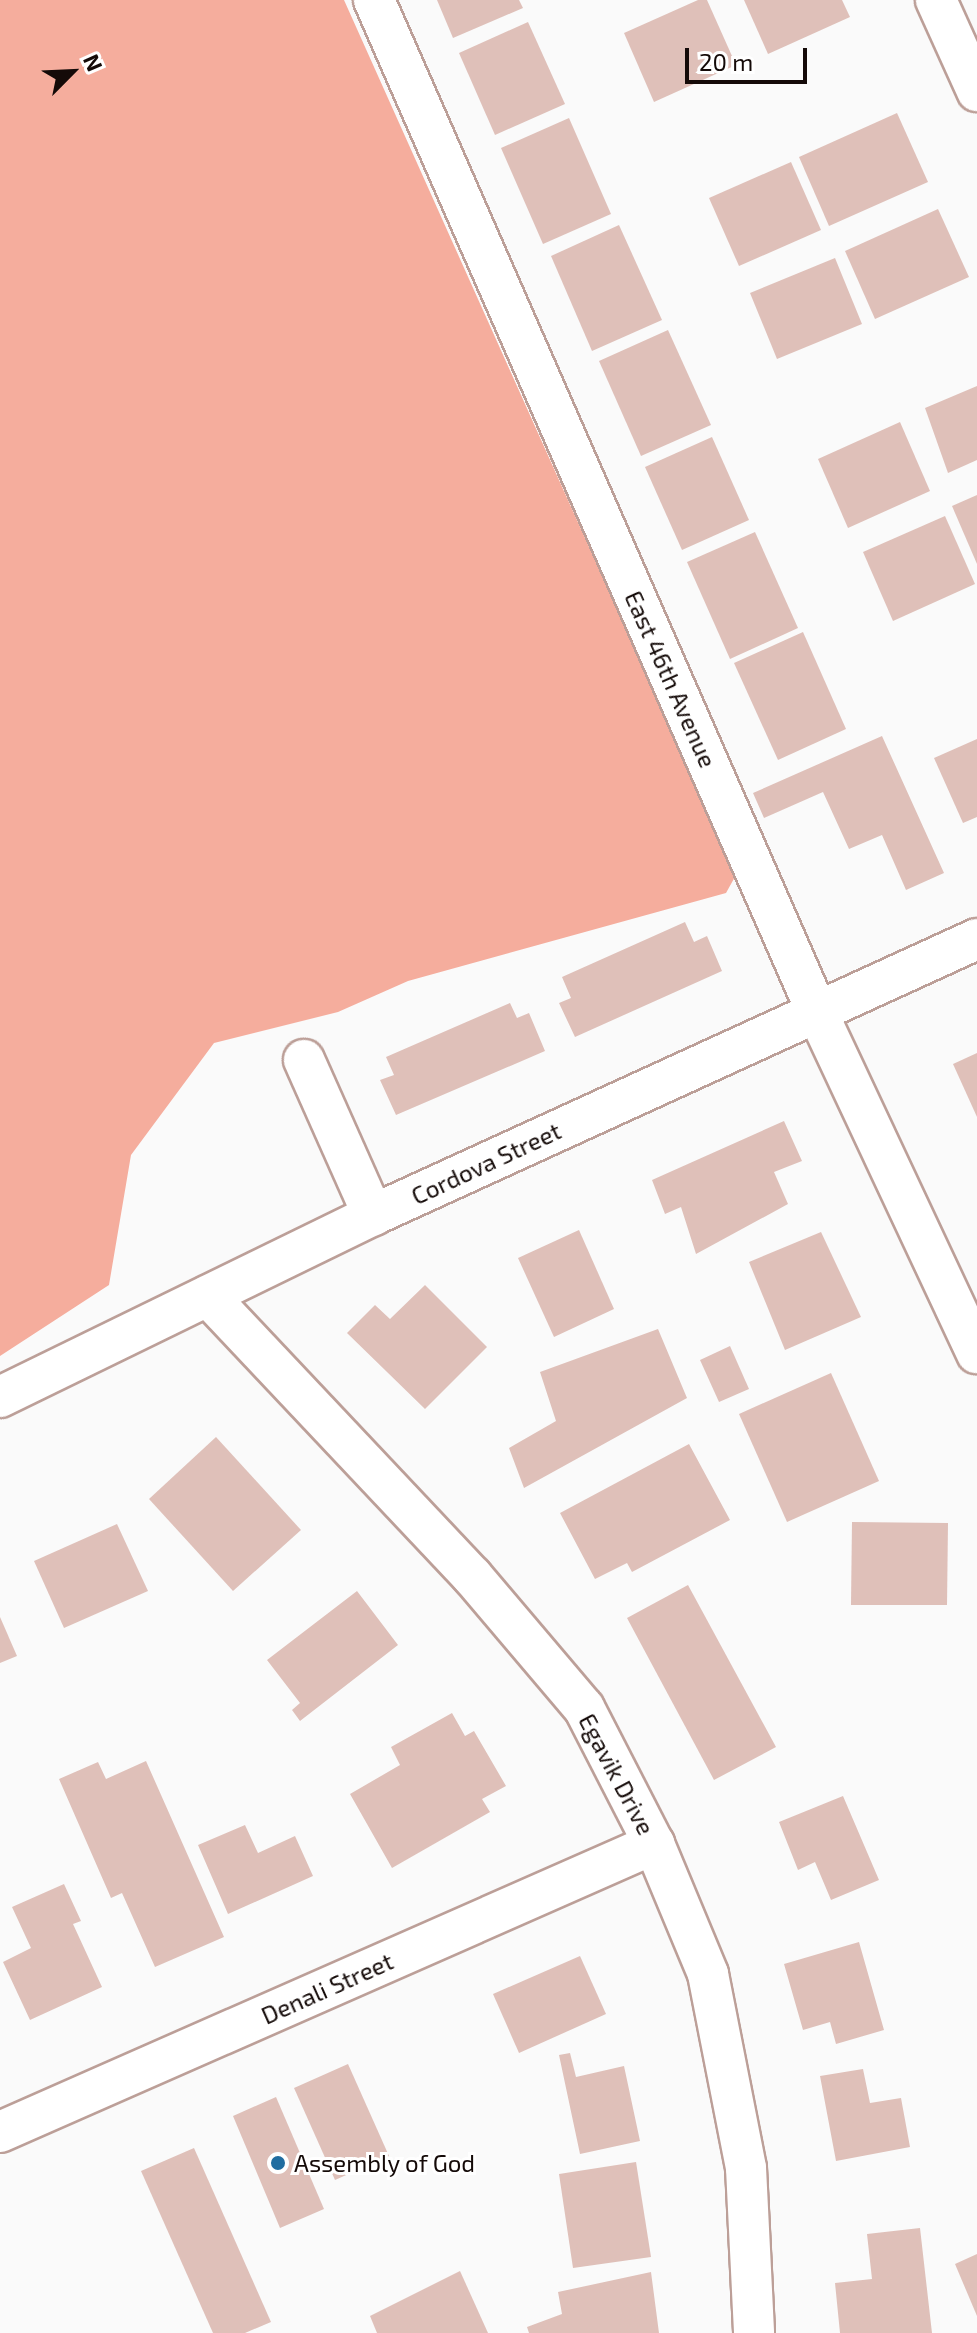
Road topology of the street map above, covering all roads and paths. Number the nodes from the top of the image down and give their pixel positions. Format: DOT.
graph roads {
  1 [pos="374,0"];
  2 [pos="936,0"];
  3 [pos="977,91"];
  4 [pos="977,939"];
  5 [pos="816,1010"];
  6 [pos="304,1060"];
  7 [pos="373,1215"];
  8 [pos="208,1296"];
  9 [pos="977,1353"];
  10 [pos="0,1397"];
  11 [pos="654,1844"];
  12 [pos="0,2132"];
  13 [pos="754,2333"];
  1 -- 5 [label="street, East 46th Avenue"];
  2 -- 3 [label="street"];
  4 -- 5 [label="street, Cordova Street"];
  5 -- 7 [label="street, Cordova Street"];
  5 -- 9 [label="street, East 46th Avenue"];
  6 -- 7 [label="street"];
  7 -- 8 [label="street, Cordova Street"];
  8 -- 10 [label="street, Cordova Street"];
  8 -- 11 [label="street, Egavik Drive"];
  11 -- 12 [label="street, Denali Street"];
  11 -- 13 [label="street, Egavik Drive"];
}
